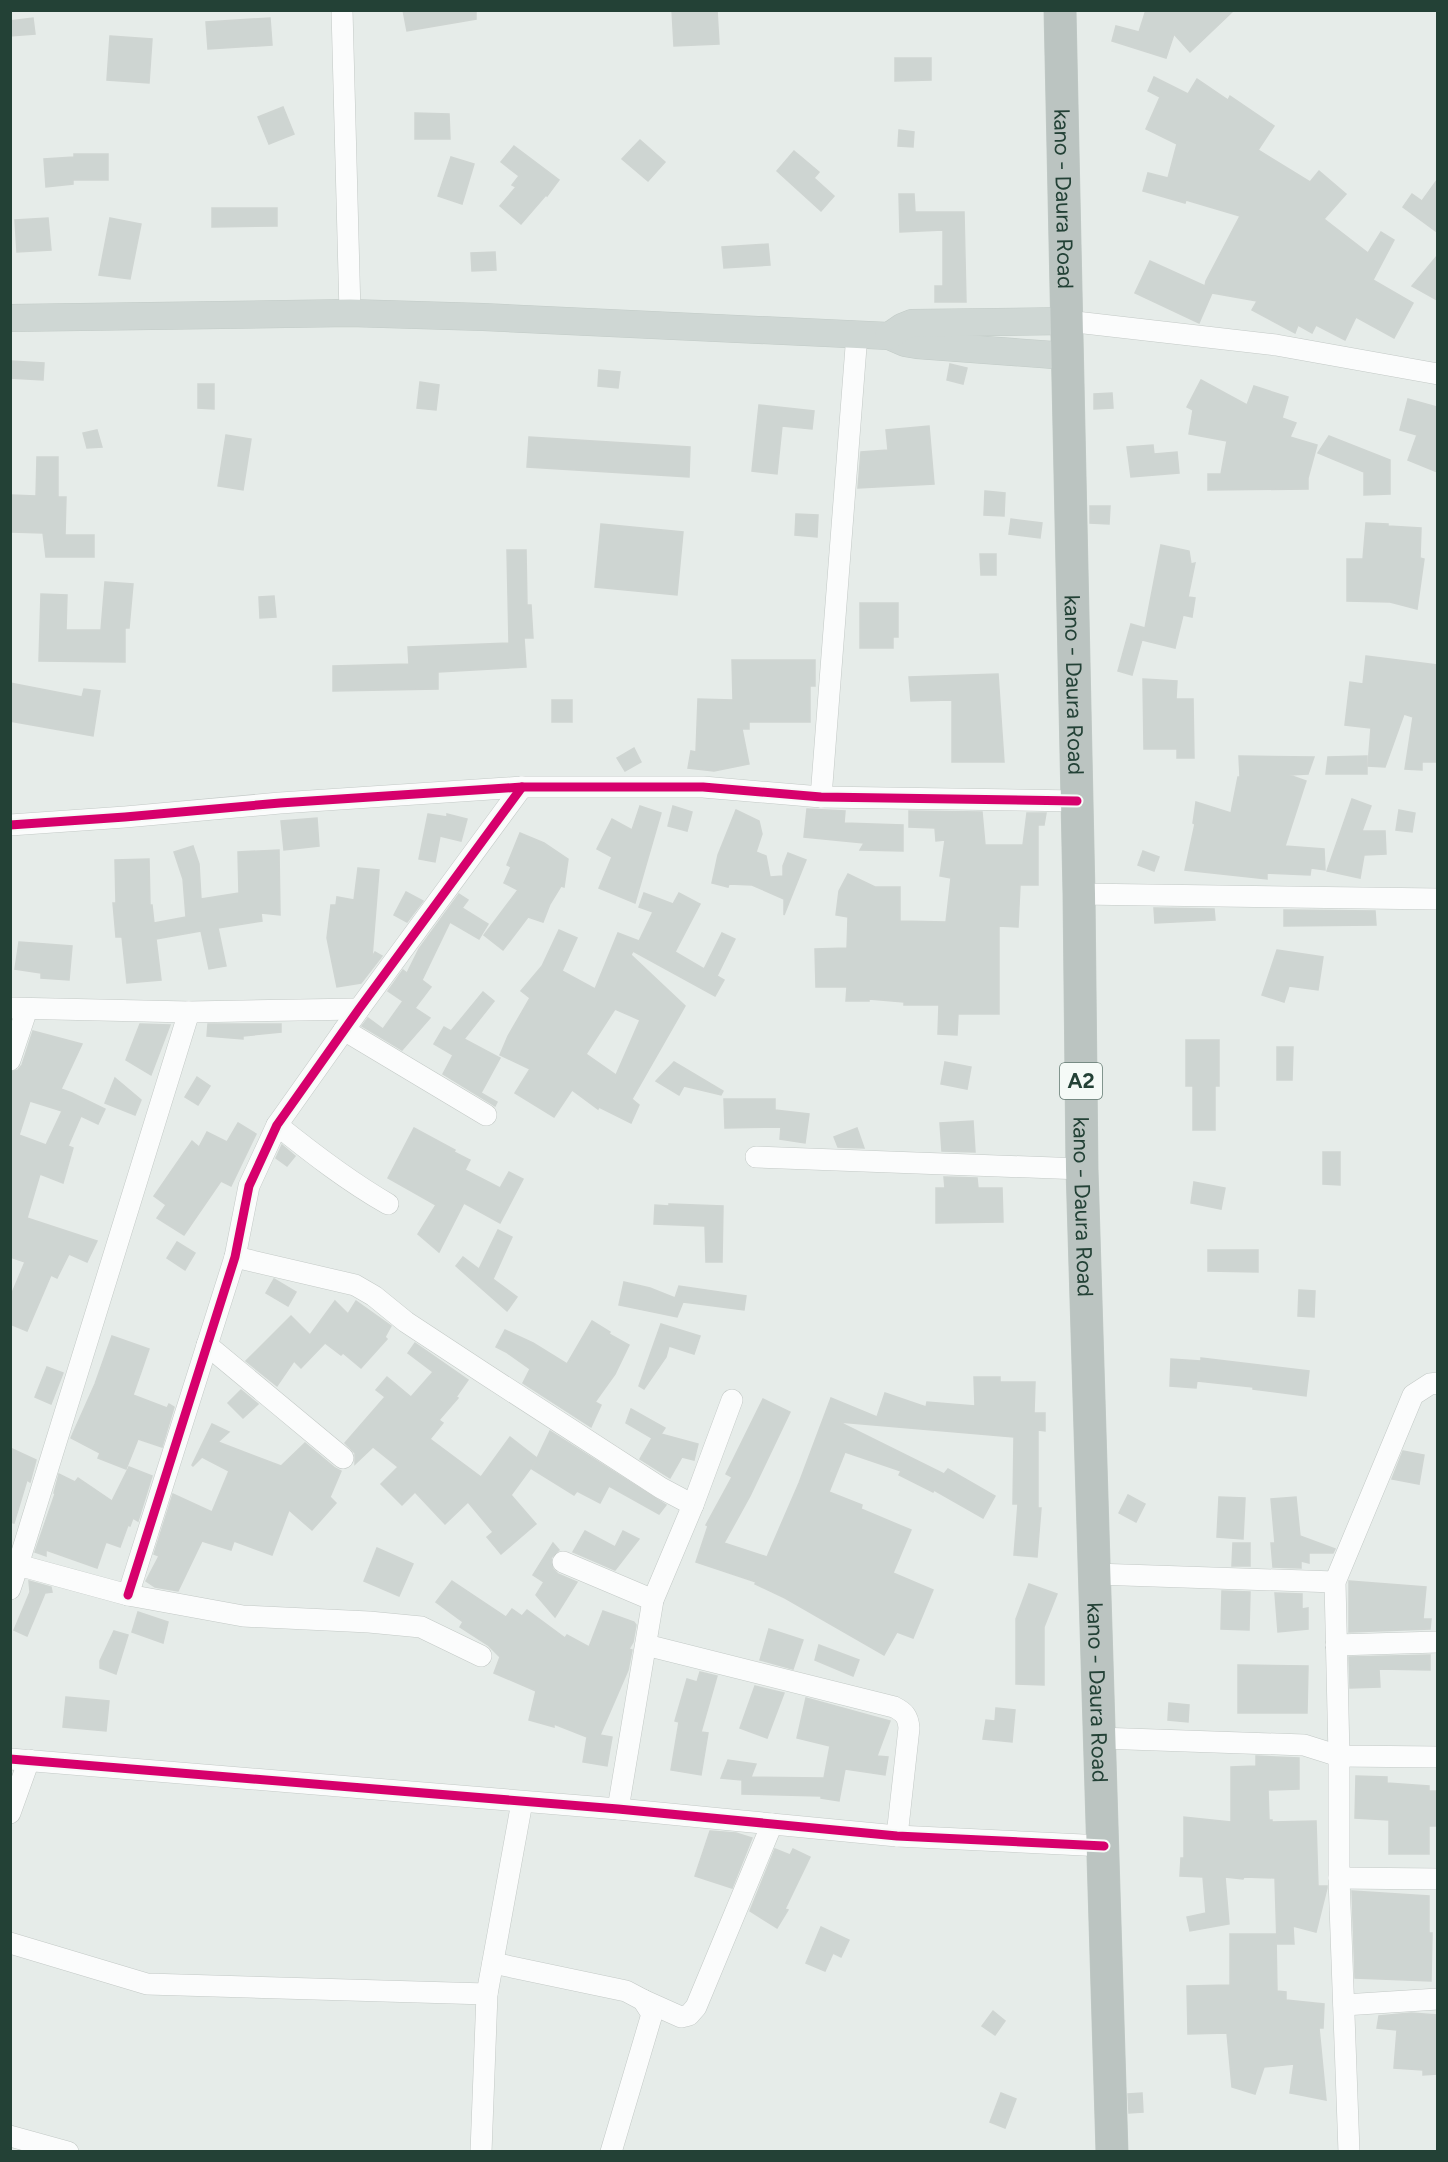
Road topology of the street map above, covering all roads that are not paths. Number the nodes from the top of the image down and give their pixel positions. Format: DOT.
graph roads {
  1 [pos="342,10"];
  2 [pos="1060,10"];
  3 [pos="350,313"];
  4 [pos="10,318"];
  5 [pos="1067,321"];
  6 [pos="857,334"];
  7 [pos="889,336"];
  8 [pos="1067,356"];
  9 [pos="1437,374"];
  10 [pos="522,787"];
  11 [pos="821,797"];
  12 [pos="1077,801"];
  13 [pos="10,825"];
  14 [pos="1079,894"];
  15 [pos="1437,898"];
  16 [pos="19,1009"];
  17 [pos="359,1009"];
  18 [pos="189,1012"];
  19 [pos="344,1030"];
  20 [pos="10,1060"];
  21 [pos="486,1115"];
  22 [pos="278,1125"];
  23 [pos="756,1157"];
  24 [pos="1082,1169"];
  25 [pos="388,1204"];
  26 [pos="235,1257"];
  27 [pos="207,1345"];
  28 [pos="1437,1383"];
  29 [pos="732,1400"];
  30 [pos="343,1458"];
  31 [pos="693,1505"];
  32 [pos="563,1562"];
  33 [pos="14,1564"];
  34 [pos="1095,1574"];
  35 [pos="1335,1582"];
  36 [pos="10,1589"];
  37 [pos="128,1595"];
  38 [pos="653,1600"];
  39 [pos="1437,1642"];
  40 [pos="646,1645"];
  41 [pos="1336,1645"];
  42 [pos="481,1656"];
  43 [pos="1099,1738"];
  44 [pos="1339,1756"];
  45 [pos="1437,1756"];
  46 [pos="20,1759"];
  47 [pos="522,1802"];
  48 [pos="618,1809"];
  49 [pos="10,1814"];
  50 [pos="772,1824"];
  51 [pos="897,1836"];
  52 [pos="1104,1846"];
  53 [pos="1339,1878"];
  54 [pos="1437,1880"];
  55 [pos="10,1943"];
  56 [pos="493,1963"];
  57 [pos="487,1994"];
  58 [pos="1437,1999"];
  59 [pos="643,2000"];
  60 [pos="1344,2005"];
  61 [pos="10,2136"];
  62 [pos="68,2151"];
  63 [pos="481,2151"];
  64 [pos="611,2151"];
  65 [pos="1112,2151"];
  66 [pos="1349,2151"];
  1 -- 3 [label="street"];
  2 -- 5 [label="highway, kano - Daura Road / A2"];
  3 -- 4 [label="main road"];
  3 -- 6 [label="main road"];
  5 -- 7 [label="main road"];
  5 -- 8 [label="highway, kano - Daura Road / A2"];
  5 -- 9 [label="street"];
  6 -- 7 [label="main road"];
  6 -- 11 [label="street"];
  7 -- 8 [label="main road"];
  8 -- 12 [label="highway, kano - Daura Road / A2"];
  10 -- 11 [label="street"];
  10 -- 13 [label="street"];
  10 -- 17 [label="street"];
  11 -- 12 [label="street"];
  12 -- 14 [label="highway, kano - Daura Road / A2"];
  14 -- 15 [label="street"];
  14 -- 24 [label="highway, kano - Daura Road / A2"];
  16 -- 18 [label="street"];
  16 -- 20 [label="street"];
  17 -- 18 [label="street"];
  17 -- 19 [label="street"];
  18 -- 33 [label="street"];
  19 -- 21 [label="street"];
  19 -- 22 [label="street"];
  22 -- 25 [label="street"];
  22 -- 26 [label="street"];
  23 -- 24 [label="street"];
  24 -- 34 [label="highway, kano - Daura Road / A2"];
  26 -- 27 [label="street"];
  26 -- 31 [label="street"];
  27 -- 30 [label="street"];
  27 -- 37 [label="street"];
  28 -- 35 [label="street"];
  29 -- 31 [label="street"];
  31 -- 38 [label="street"];
  32 -- 38 [label="street"];
  33 -- 36 [label="street"];
  33 -- 37 [label="street"];
  34 -- 35 [label="street"];
  34 -- 43 [label="highway, kano - Daura Road / A2"];
  35 -- 41 [label="street"];
  37 -- 42 [label="street"];
  38 -- 40 [label="street"];
  39 -- 41 [label="street"];
  40 -- 48 [label="street"];
  40 -- 51 [label="street"];
  41 -- 44 [label="street"];
  43 -- 44 [label="street"];
  43 -- 52 [label="highway, kano - Daura Road / A2"];
  44 -- 45 [label="street"];
  44 -- 53 [label="street"];
  46 -- 47 [label="street"];
  46 -- 49 [label="street"];
  47 -- 48 [label="street"];
  47 -- 56 [label="street"];
  48 -- 50 [label="street"];
  50 -- 51 [label="street"];
  50 -- 59 [label="street"];
  51 -- 52 [label="street"];
  52 -- 65 [label="highway, kano - Daura Road / A2"];
  53 -- 54 [label="street"];
  53 -- 60 [label="street"];
  55 -- 57 [label="street"];
  56 -- 57 [label="street"];
  56 -- 59 [label="street"];
  57 -- 63 [label="street"];
  58 -- 60 [label="street"];
  59 -- 64 [label="street"];
  60 -- 66 [label="street"];
  61 -- 62 [label="street"];
}
